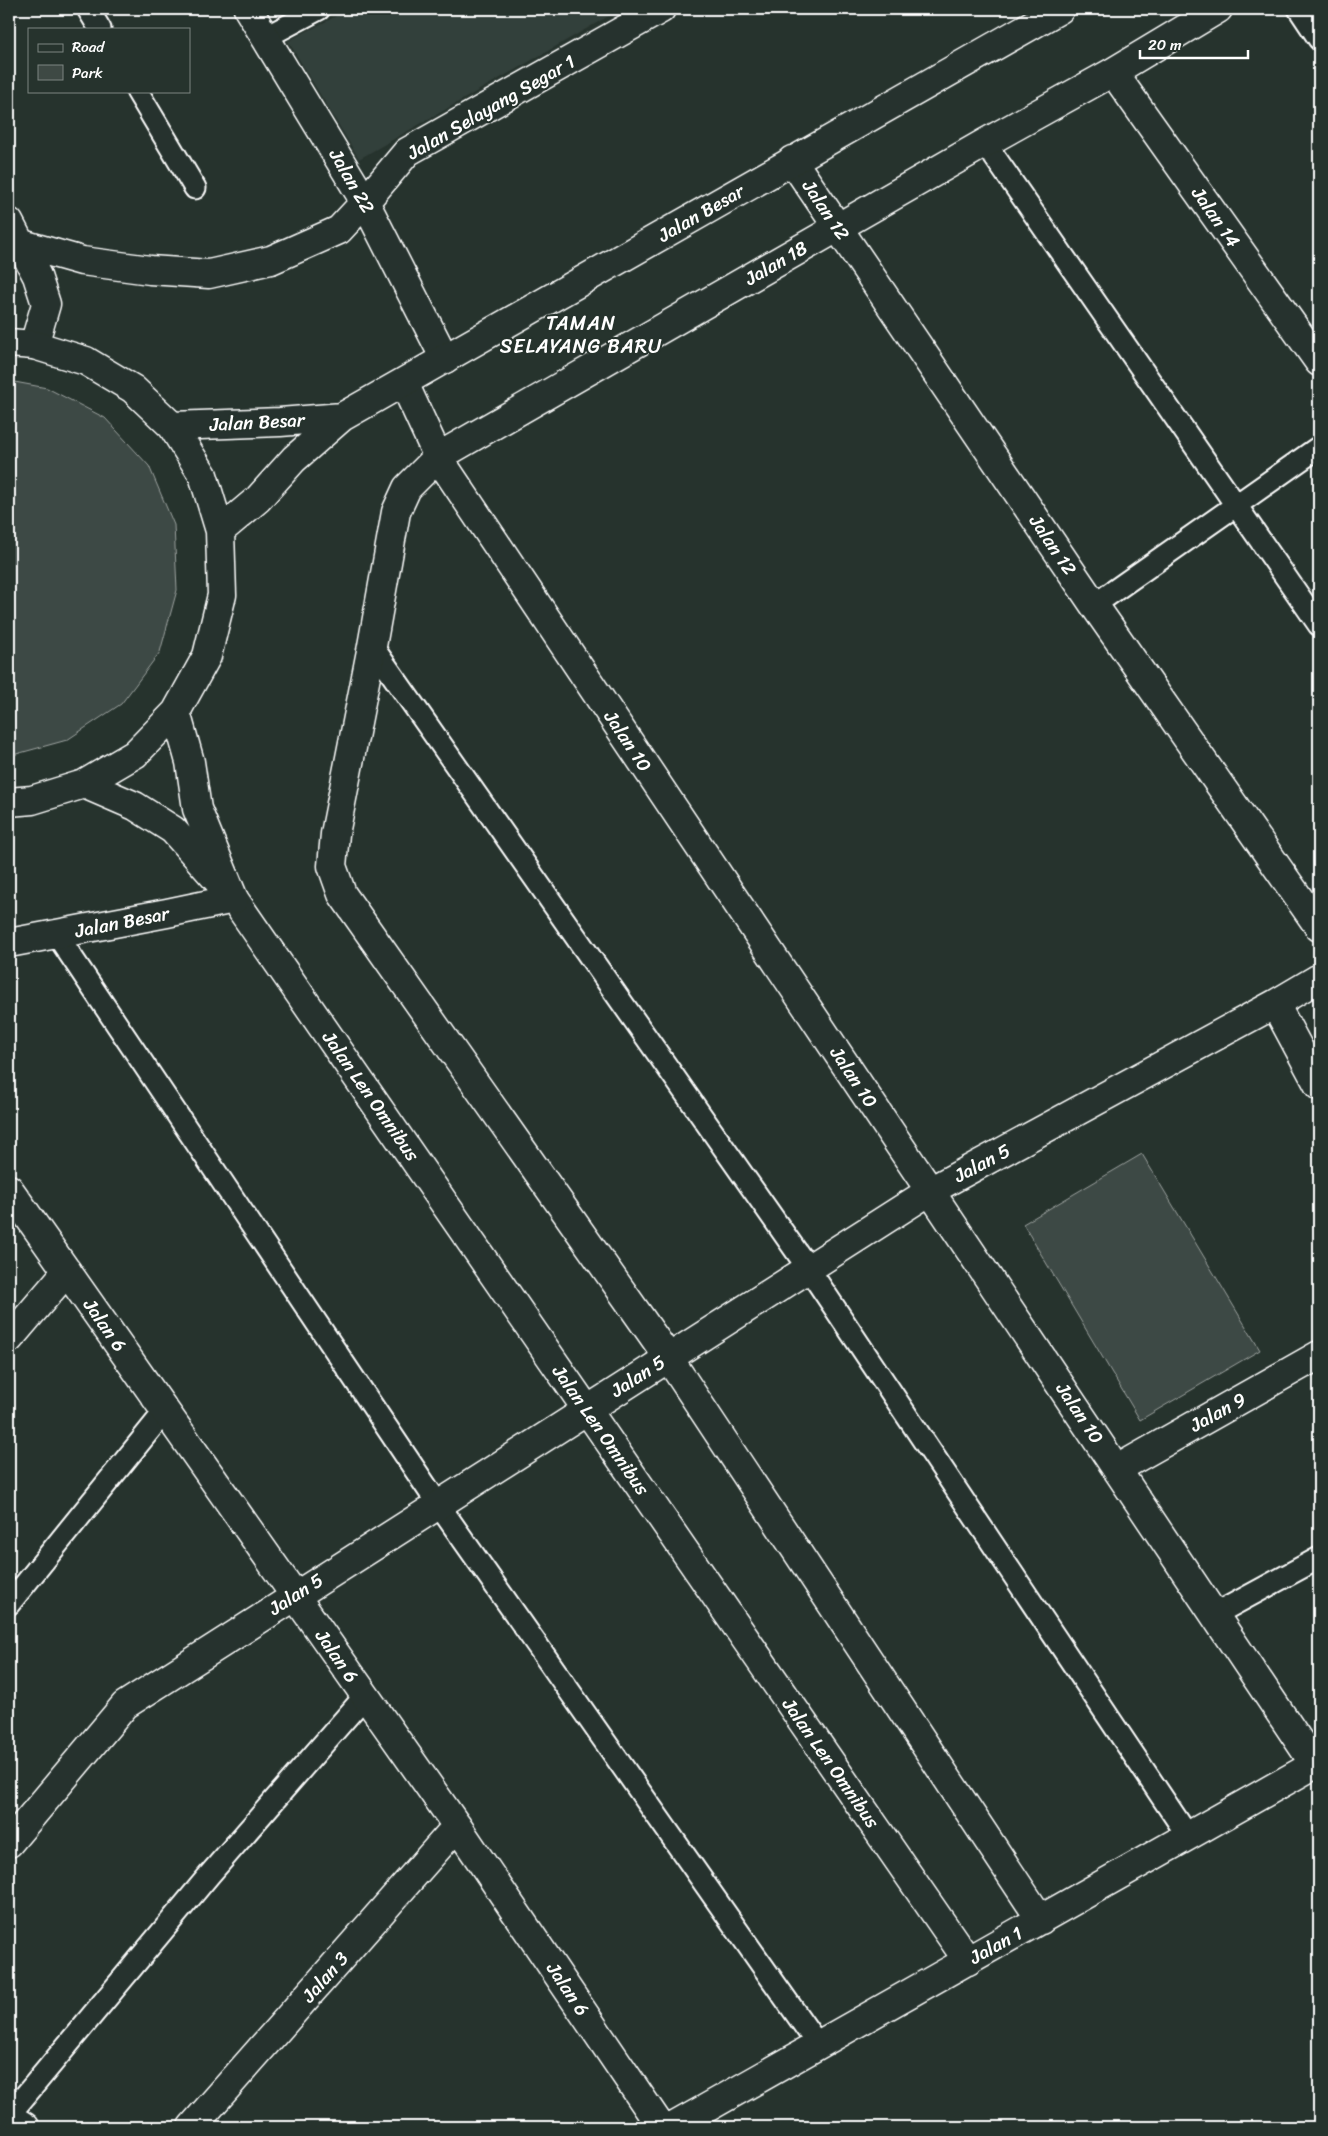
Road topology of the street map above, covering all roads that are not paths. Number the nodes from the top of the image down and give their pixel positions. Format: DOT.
graph roads {
  1 [pos="88,9"];
  2 [pos="248,9"];
  3 [pos="319,9"];
  4 [pos="661,9"];
  5 [pos="1060,9"];
  6 [pos="1218,9"];
  7 [pos="1299,9"];
  8 [pos="99,28"];
  9 [pos="266,37"];
  10 [pos="1319,39"];
  11 [pos="1113,72"];
  12 [pos="138,92"];
  13 [pos="985,143"];
  14 [pos="792,160"];
  15 [pos="195,188"];
  16 [pos="365,202"];
  17 [pos="837,227"];
  18 [pos="13,236"];
  19 [pos="22,344"];
  20 [pos="445,359"];
  21 [pos="1319,362"];
  22 [pos="404,383"];
  23 [pos="342,417"];
  24 [pos="172,426"];
  25 [pos="1319,446"];
  26 [pos="438,457"];
  27 [pos="1236,505"];
  28 [pos="220,531"];
  29 [pos="1094,605"];
  30 [pos="1319,625"];
  31 [pos="372,646"];
  32 [pos="176,712"];
  33 [pos="84,784"];
  34 [pos="9,802"];
  35 [pos="234,899"];
  36 [pos="1319,927"];
  37 [pos="57,935"];
  38 [pos="9,943"];
  39 [pos="1319,978"];
  40 [pos="1275,1004"];
  41 [pos="1319,1086"];
  42 [pos="9,1189"];
  43 [pos="930,1191"];
  44 [pos="808,1268"];
  45 [pos="66,1271"];
  46 [pos="9,1339"];
  47 [pos="1319,1355"];
  48 [pos="668,1357"];
  49 [pos="587,1409"];
  50 [pos="165,1411"];
  51 [pos="1117,1469"];
  52 [pos="438,1504"];
  53 [pos="1319,1558"];
  54 [pos="294,1596"];
  55 [pos="9,1604"];
  56 [pos="1214,1615"];
  57 [pos="365,1696"];
  58 [pos="1317,1764"];
  59 [pos="457,1826"];
  60 [pos="1188,1836"];
  61 [pos="9,1843"];
  62 [pos="1041,1920"];
  63 [pos="968,1960"];
  64 [pos="818,2045"];
  65 [pos="9,2116"];
  66 [pos="25,2127"];
  67 [pos="192,2127"];
  68 [pos="661,2127"];
  69 [pos="673,2127"];
  1 -- 8 [label="lane"];
  2 -- 9 [label="street, Jalan 22"];
  3 -- 9 [label="lane"];
  4 -- 16 [label="street, Jalan Selayang Segar 1"];
  5 -- 14 [label="street, Jalan Besar"];
  6 -- 11 [label="street, Jalan 18"];
  7 -- 10 [label="lane"];
  9 -- 16 [label="street, Jalan 22"];
  11 -- 13 [label="street, Jalan 18"];
  11 -- 21 [label="street, Jalan 14"];
  12 -- 15 [label="lane"];
  13 -- 17 [label="street, Jalan 18"];
  13 -- 27 [label="lane"];
  14 -- 17 [label="street, Jalan 12"];
  14 -- 20 [label="street, Jalan Besar"];
  16 -- 18 [label="street, Jalan Selayang Segar 1"];
  16 -- 20 [label="street, Jalan 22"];
  17 -- 26 [label="street, Jalan 18"];
  17 -- 29 [label="street, Jalan 12"];
  18 -- 19 [label="street"];
  19 -- 24 [label="street"];
  20 -- 22 [label="street, Jalan Besar"];
  22 -- 23 [label="street, Jalan Besar"];
  22 -- 26 [label="street, Jalan 10"];
  23 -- 24 [label="street, Jalan Besar"];
  23 -- 28 [label="street, Jalan Besar"];
  24 -- 28 [label="street"];
  25 -- 27 [label="lane"];
  26 -- 31 [label="street, Jalan 18"];
  26 -- 43 [label="street, Jalan 10"];
  27 -- 29 [label="lane"];
  27 -- 30 [label="lane"];
  28 -- 32 [label="street"];
  29 -- 36 [label="street, Jalan 12"];
  31 -- 44 [label="lane"];
  31 -- 48 [label="street, Jalan 18"];
  32 -- 33 [label="street"];
  32 -- 35 [label="street, Jalan Len Omnibus"];
  33 -- 34 [label="street"];
  33 -- 35 [label="street, Jalan Len Omnibus"];
  35 -- 37 [label="street, Jalan Besar"];
  35 -- 49 [label="street, Jalan Len Omnibus"];
  37 -- 38 [label="street, Jalan Besar"];
  37 -- 52 [label="lane"];
  39 -- 40 [label="street, Jalan 5"];
  40 -- 41 [label="street"];
  40 -- 43 [label="street, Jalan 5"];
  42 -- 45 [label="street, Jalan 6"];
  43 -- 44 [label="street, Jalan 5"];
  43 -- 51 [label="street, Jalan 10"];
  44 -- 48 [label="street, Jalan 5"];
  44 -- 60 [label="lane"];
  45 -- 46 [label="street"];
  45 -- 50 [label="street, Jalan 6"];
  47 -- 51 [label="street, Jalan 9"];
  48 -- 49 [label="street, Jalan 5"];
  48 -- 62 [label="street, Jalan 18"];
  49 -- 52 [label="street, Jalan 5"];
  49 -- 63 [label="street, Jalan Len Omnibus"];
  50 -- 54 [label="street, Jalan 6"];
  50 -- 55 [label="lane"];
  51 -- 56 [label="street, Jalan 10"];
  52 -- 54 [label="street, Jalan 5"];
  52 -- 64 [label="lane"];
  53 -- 56 [label="lane"];
  54 -- 57 [label="street, Jalan 6"];
  54 -- 61 [label="street, Jalan 5"];
  56 -- 58 [label="street, Jalan 10"];
  57 -- 59 [label="street, Jalan 6"];
  57 -- 65 [label="lane"];
  58 -- 60 [label="street, Jalan 1"];
  59 -- 67 [label="street, Jalan 3"];
  59 -- 68 [label="street, Jalan 6"];
  60 -- 62 [label="street, Jalan 1"];
  62 -- 63 [label="street, Jalan 1"];
  63 -- 64 [label="street, Jalan 1"];
  64 -- 69 [label="street, Jalan 1"];
  65 -- 66 [label="street"];
}
